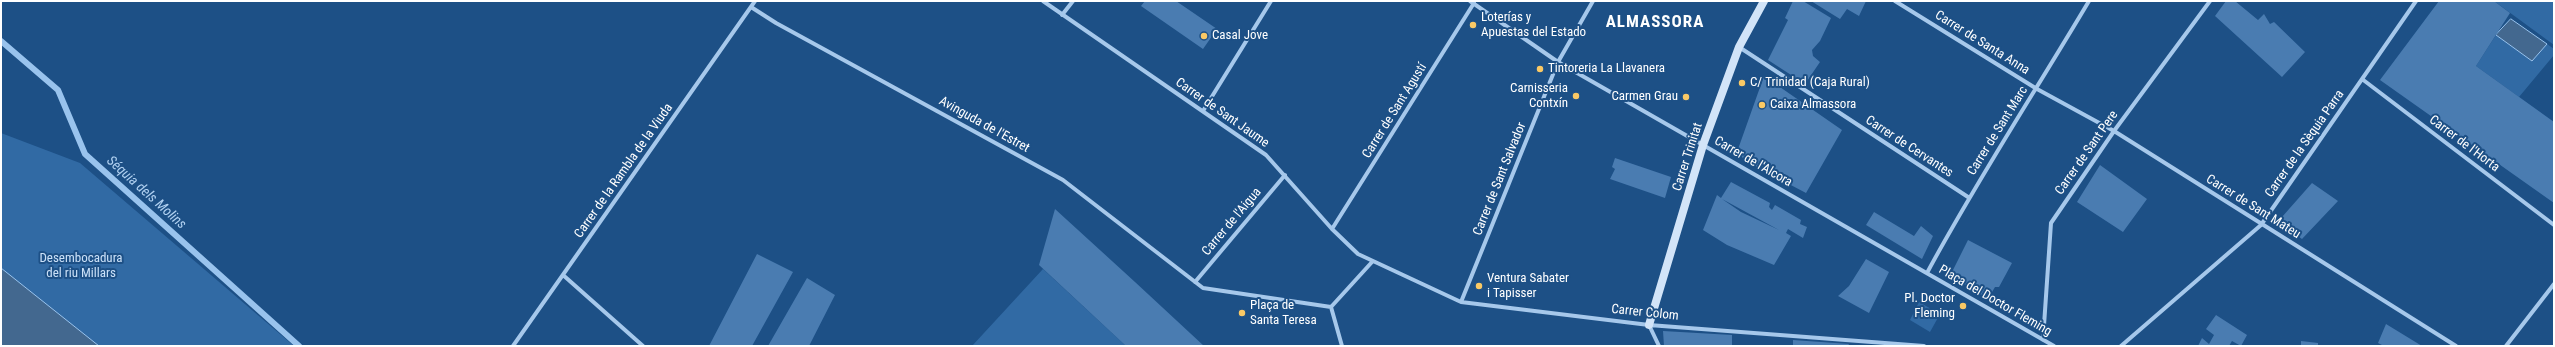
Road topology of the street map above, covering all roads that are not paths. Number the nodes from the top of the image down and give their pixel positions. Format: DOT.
graph roads {
  1 [pos="755,1"];
  2 [pos="1043,1"];
  3 [pos="1073,1"];
  4 [pos="1271,1"];
  5 [pos="1593,1"];
  6 [pos="1764,1"];
  7 [pos="1895,1"];
  8 [pos="2089,1"];
  9 [pos="2210,1"];
  10 [pos="2416,1"];
  11 [pos="1472,2"];
  12 [pos="751,7"];
  13 [pos="1062,15"];
  14 [pos="1739,47"];
  15 [pos="1558,62"];
  16 [pos="2362,79"];
  17 [pos="2037,89"];
  18 [pos="1202,111"];
  19 [pos="2114,131"];
  20 [pos="1703,145"];
  21 [pos="1285,175"];
  22 [pos="1968,197"];
  23 [pos="2261,224"];
  24 [pos="2554,225"];
  25 [pos="1332,229"];
  26 [pos="1372,262"];
  27 [pos="1927,273"];
  28 [pos="562,275"];
  29 [pos="1195,282"];
  30 [pos="2554,284"];
  31 [pos="1461,302"];
  32 [pos="1331,306"];
  33 [pos="1648,325"];
  34 [pos="2043,340"];
  35 [pos="1904,345"];
  36 [pos="513,346"];
  37 [pos="643,346"];
  38 [pos="1342,346"];
  39 [pos="1658,346"];
  40 [pos="1924,346"];
  41 [pos="2054,346"];
  42 [pos="2121,346"];
  43 [pos="2456,346"];
  44 [pos="2506,346"];
  1 -- 12 [label="street, Carrer de la Rambla de la Viuda"];
  2 -- 13 [label="street, Carrer de Sant Jaume"];
  3 -- 13 [label="street"];
  4 -- 18 [label="street"];
  5 -- 15 [label="street, Carrer de Sant Salvador"];
  6 -- 14 [label="street, Carrer Trinitat"];
  7 -- 17 [label="street, Carrer de Santa Anna"];
  8 -- 17 [label="street, Carrer de Sant Marc"];
  9 -- 19 [label="street, Carrer de Sant Pere"];
  10 -- 16 [label="street, Carrer de la Sèquia Parra"];
  11 -- 15 [label="street, Carrer de l'Alcora"];
  11 -- 25 [label="street, Carrer de Sant Agustí"];
  12 -- 28 [label="street, Carrer de la Rambla de la Viuda"];
  12 -- 29 [label="street, Avinguda de l'Estret"];
  13 -- 18 [label="street, Carrer de Sant Jaume"];
  14 -- 20 [label="street, Carrer Trinitat"];
  14 -- 22 [label="street, Carrer de Cervantes"];
  15 -- 20 [label="street, Carrer de l'Alcora"];
  15 -- 31 [label="street, Carrer de Sant Salvador"];
  16 -- 23 [label="street, Carrer de la Sèquia Parra"];
  16 -- 24 [label="street, Carrer de l'Horta"];
  17 -- 19 [label="street, Carrer de Sant Mateu"];
  17 -- 22 [label="street, Carrer de Sant Marc"];
  18 -- 21 [label="street, Carrer de Sant Jaume"];
  19 -- 23 [label="street, Carrer de Sant Mateu"];
  19 -- 34 [label="street, Carrer de Sant Pere"];
  20 -- 27 [label="street, Carrer de l'Alcora"];
  20 -- 33 [label="street, Carrer Trinitat"];
  21 -- 25 [label="street, Carrer de Sant Jaume"];
  21 -- 29 [label="street, Carrer de l'Aigua"];
  22 -- 27 [label="street, Carrer de Sant Marc"];
  23 -- 42 [label="street, Carrer de la Sèquia Parra"];
  23 -- 43 [label="street, Carrer de Sant Mateu"];
  25 -- 26 [label="street, Carrer de Sant Jaume"];
  26 -- 31 [label="street, Carrer Colom"];
  26 -- 32 [label="street"];
  27 -- 34 [label="street, Plaça del Doctor Fleming"];
  28 -- 36 [label="street, Carrer de la Rambla de la Viuda"];
  28 -- 37 [label="street"];
  29 -- 32 [label="street"];
  30 -- 44 [label="street"];
  31 -- 33 [label="street, Carrer Colom"];
  32 -- 38 [label="street"];
  33 -- 35 [label="street, Carrer Colom"];
  33 -- 39 [label="street"];
  34 -- 41 [label="street, Plaça del Doctor Fleming"];
  35 -- 40 [label="street, Carrer Colom"];
}
